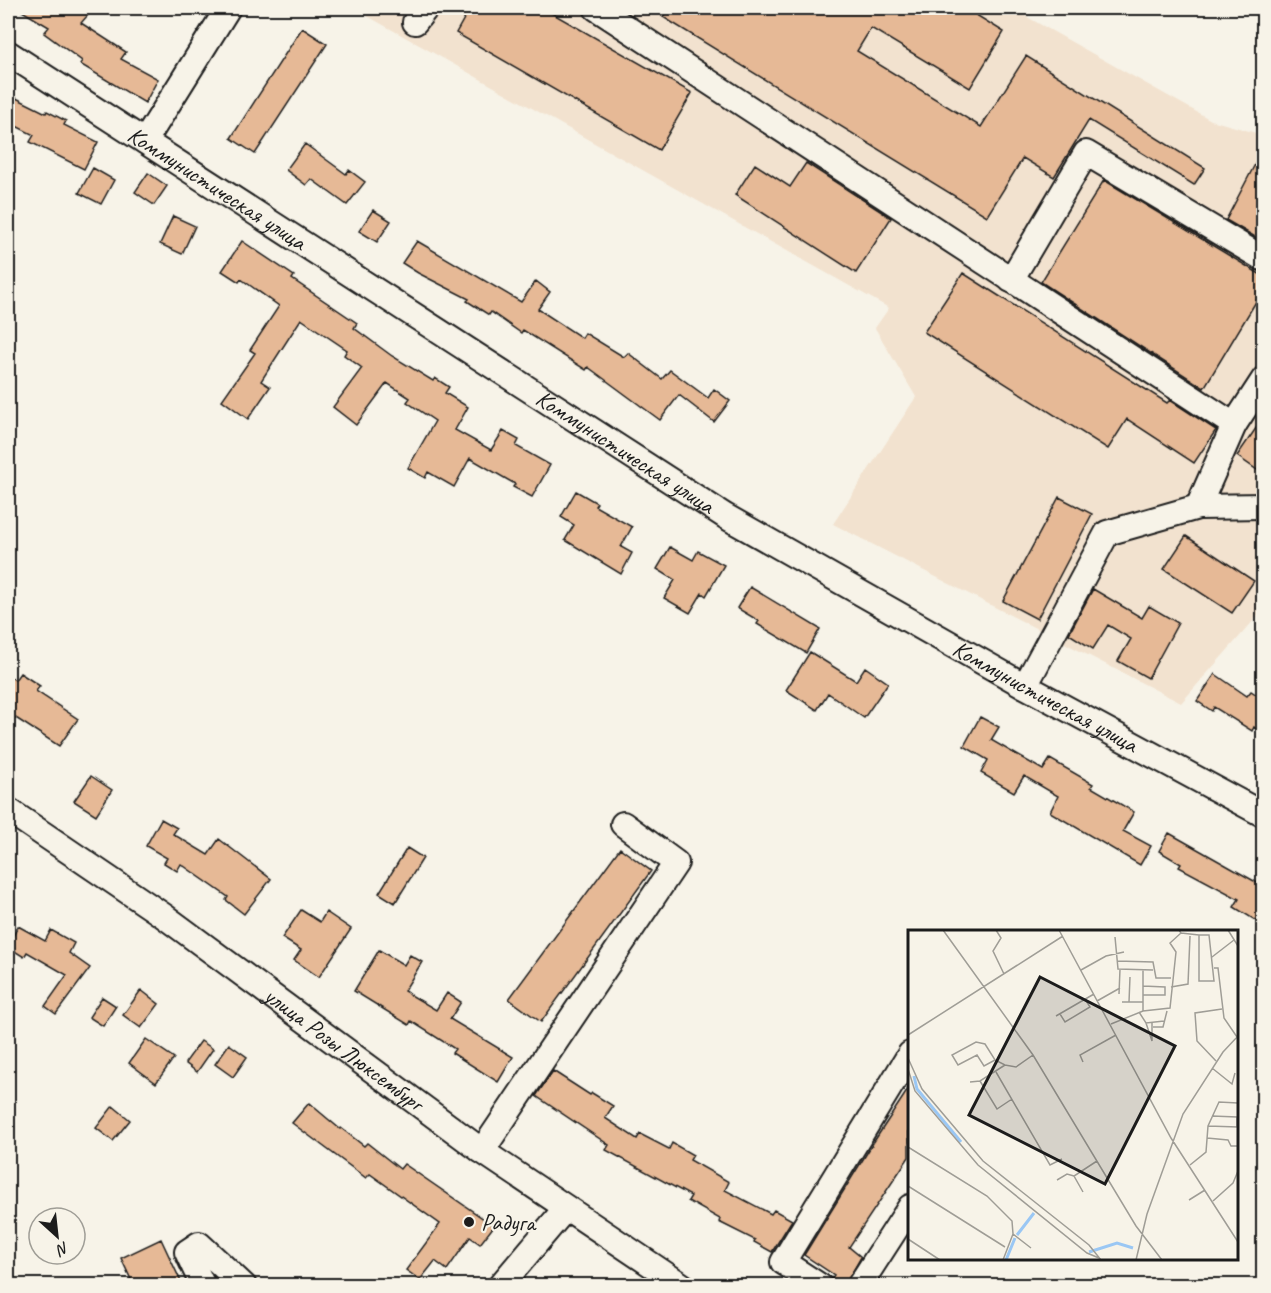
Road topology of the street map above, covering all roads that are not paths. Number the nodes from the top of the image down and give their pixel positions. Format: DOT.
graph roads {
  1 [pos="228,8"];
  2 [pos="596,8"];
  3 [pos="8,53"];
  4 [pos="145,141"];
  5 [pos="1263,259"];
  6 [pos="1011,280"];
  7 [pos="1263,379"];
  8 [pos="1234,425"];
  9 [pos="1263,506"];
  10 [pos="1198,507"];
  11 [pos="1025,686"];
  12 [pos="8,810"];
  13 [pos="1263,815"];
  14 [pos="623,824"];
  15 [pos="908,1056"];
  16 [pos="482,1151"];
  17 [pos="566,1208"];
  18 [pos="908,1208"];
  19 [pos="204,1286"];
  20 [pos="244,1286"];
  21 [pos="500,1286"];
  22 [pos="683,1286"];
  23 [pos="820,1286"];
  24 [pos="859,1286"];
  1 -- 4 [label="street"];
  2 -- 6 [label="street"];
  3 -- 4 [label="street, Коммунистическая улица"];
  4 -- 11 [label="street, Коммунистическая улица"];
  5 -- 6 [label="street"];
  6 -- 8 [label="street"];
  7 -- 8 [label="street"];
  8 -- 10 [label="street"];
  9 -- 10 [label="street"];
  10 -- 11 [label="street"];
  11 -- 13 [label="street, Коммунистическая улица"];
  12 -- 16 [label="street, улица Розы Люксембург"];
  14 -- 16 [label="street"];
  15 -- 23 [label="street"];
  16 -- 17 [label="street, улица Розы Люксембург"];
  17 -- 21 [label="street"];
  17 -- 22 [label="street, улица Розы Люксембург"];
  18 -- 24 [label="street"];
  19 -- 20 [label="street"];
}
